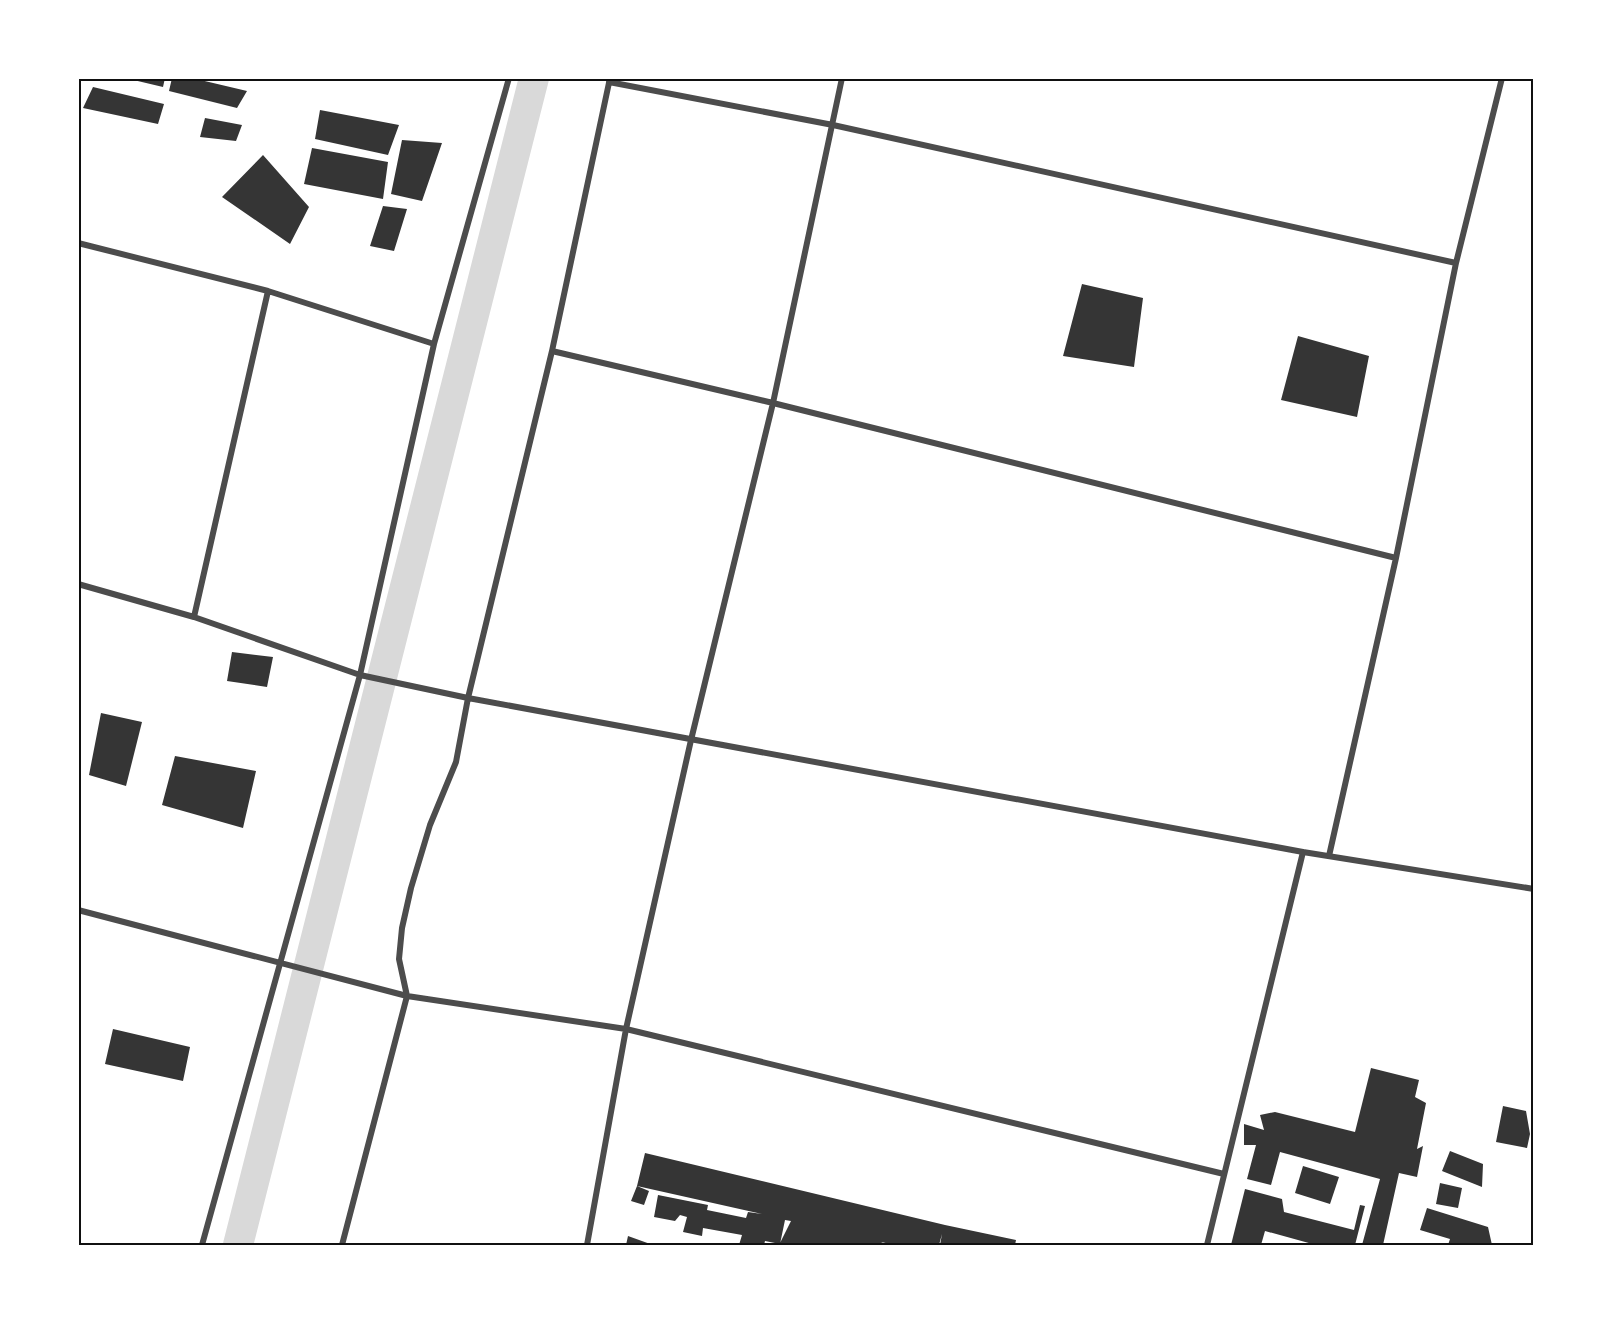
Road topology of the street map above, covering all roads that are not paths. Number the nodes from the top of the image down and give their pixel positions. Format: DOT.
graph roads {
  1 [pos="508,78"];
  2 [pos="842,78"];
  3 [pos="1502,78"];
  4 [pos="609,80"];
  5 [pos="833,125"];
  6 [pos="78,243"];
  7 [pos="1456,263"];
  8 [pos="268,291"];
  9 [pos="434,344"];
  10 [pos="552,351"];
  11 [pos="773,404"];
  12 [pos="1396,558"];
  13 [pos="78,584"];
  14 [pos="194,617"];
  15 [pos="360,675"];
  16 [pos="468,698"];
  17 [pos="691,740"];
  18 [pos="1303,852"];
  19 [pos="1329,856"];
  20 [pos="1534,889"];
  21 [pos="78,910"];
  22 [pos="280,963"];
  23 [pos="407,996"];
  24 [pos="626,1029"];
  25 [pos="1224,1174"];
  26 [pos="202,1245"];
  27 [pos="342,1245"];
  28 [pos="587,1245"];
  29 [pos="1207,1245"];
  1 -- 9 [label="street"];
  2 -- 5 [label="street"];
  3 -- 7 [label="street"];
  4 -- 5 [label="street"];
  4 -- 10 [label="street"];
  5 -- 7 [label="street"];
  5 -- 11 [label="street"];
  6 -- 8 [label="street"];
  7 -- 12 [label="street"];
  8 -- 9 [label="street"];
  8 -- 14 [label="street"];
  9 -- 15 [label="street"];
  10 -- 11 [label="street"];
  10 -- 16 [label="street"];
  11 -- 12 [label="street"];
  11 -- 17 [label="street"];
  12 -- 19 [label="street"];
  13 -- 14 [label="street"];
  14 -- 15 [label="street"];
  15 -- 16 [label="street"];
  15 -- 22 [label="street"];
  16 -- 17 [label="street"];
  16 -- 23 [label="street"];
  17 -- 18 [label="street"];
  17 -- 24 [label="street"];
  18 -- 19 [label="street"];
  18 -- 25 [label="street"];
  19 -- 20 [label="street"];
  21 -- 22 [label="street"];
  22 -- 23 [label="street"];
  22 -- 26 [label="street"];
  23 -- 24 [label="street"];
  23 -- 27 [label="street"];
  24 -- 25 [label="street"];
  24 -- 28 [label="street"];
  25 -- 29 [label="street"];
}
